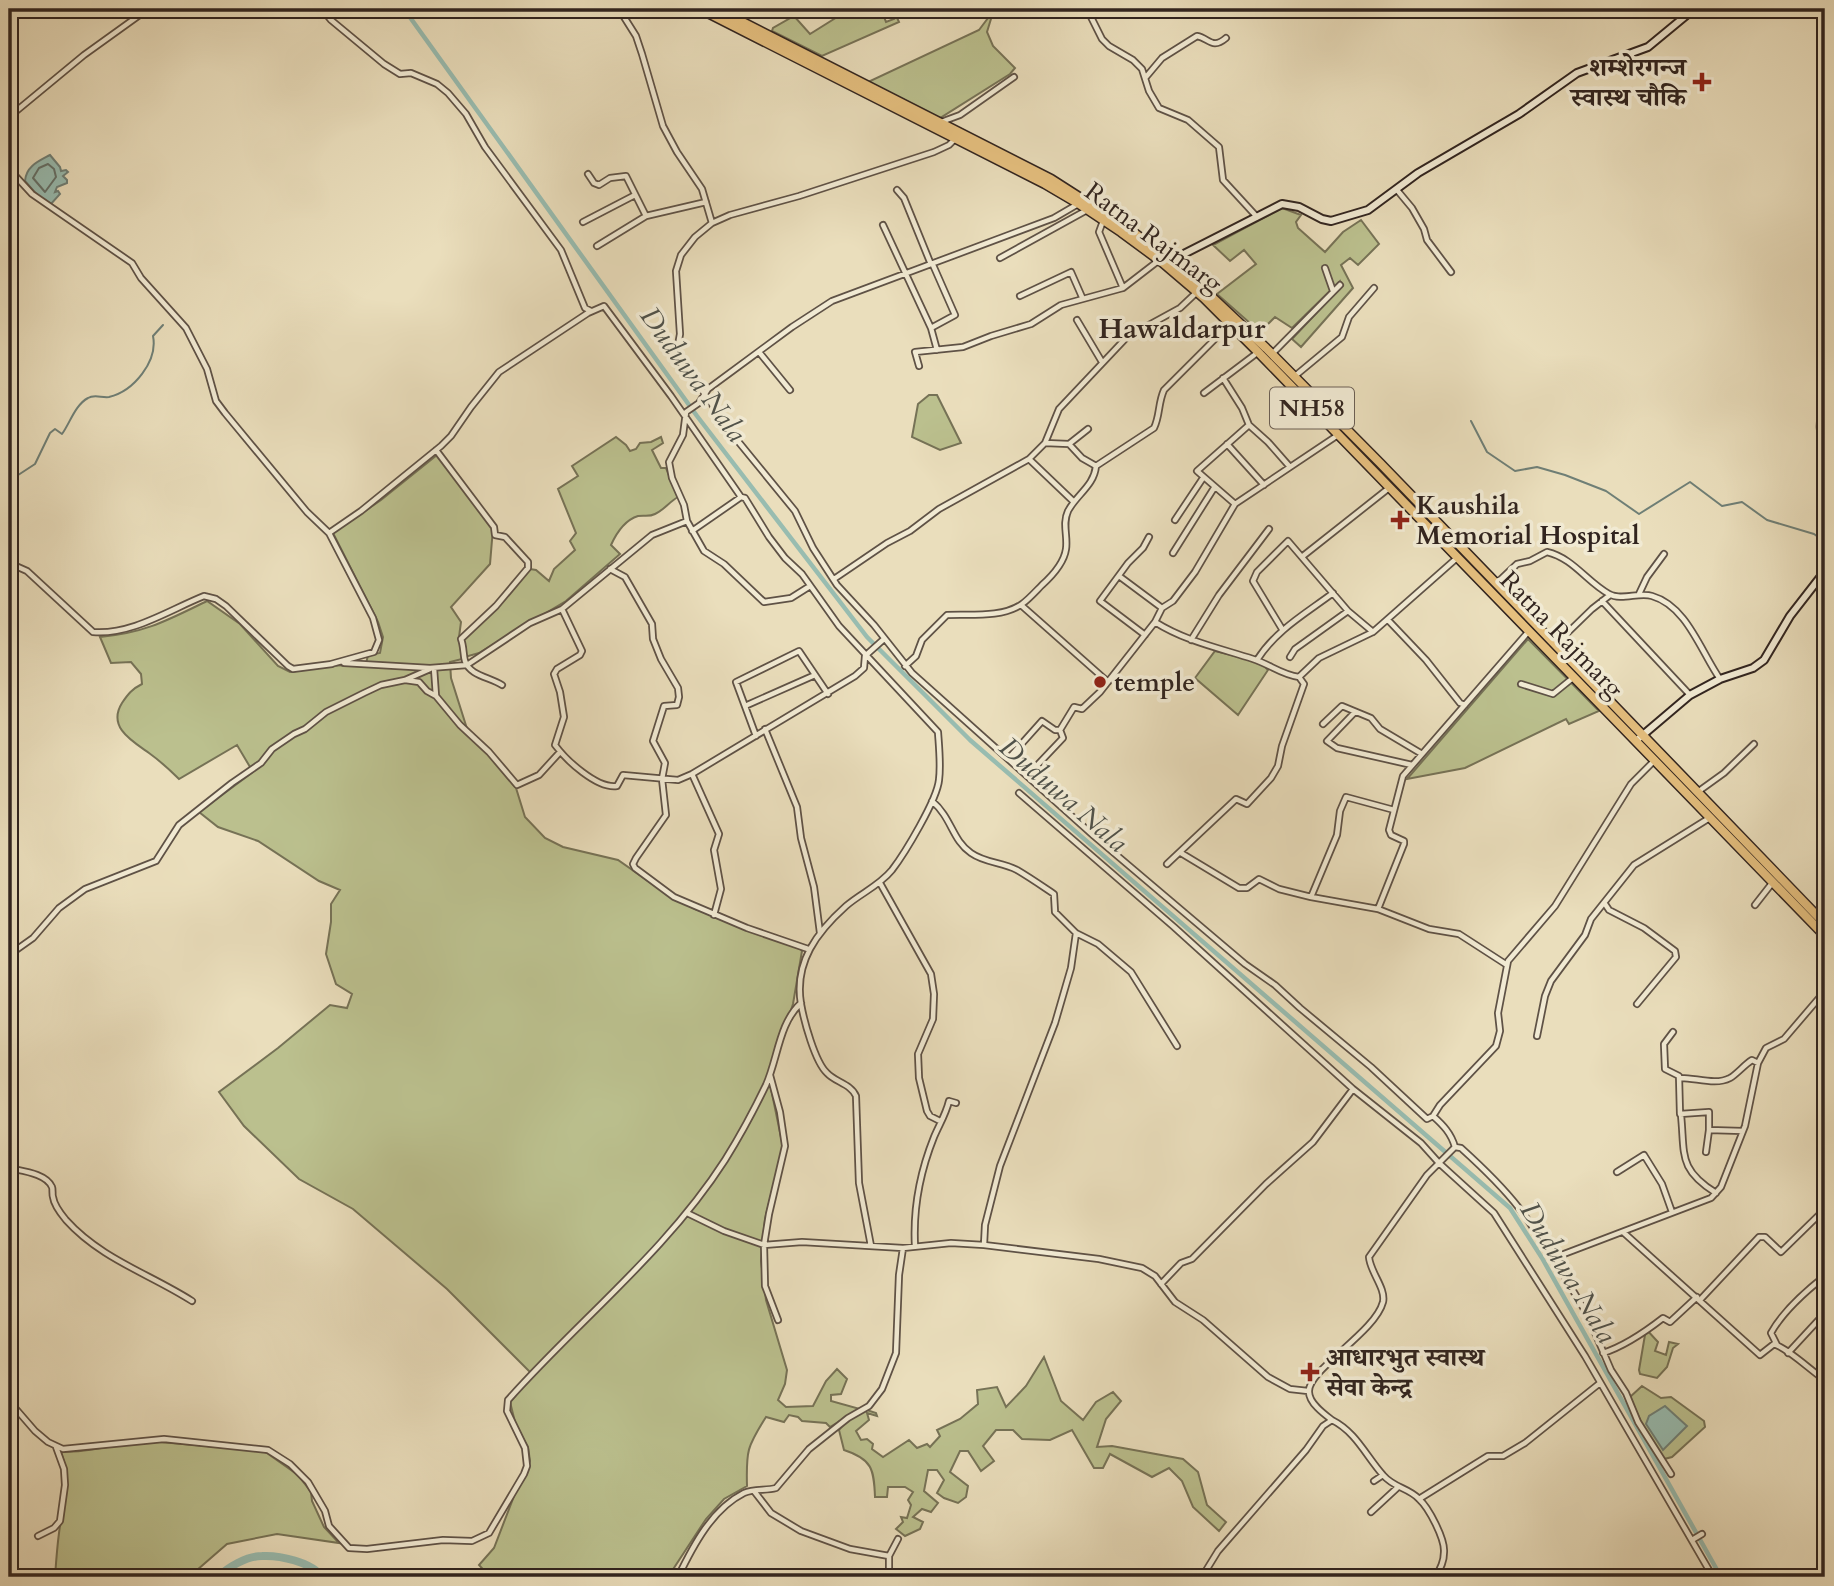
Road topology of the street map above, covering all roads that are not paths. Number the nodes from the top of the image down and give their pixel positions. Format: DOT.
graph roads {
  1 [pos="148,9"];
  2 [pos="322,9"];
  3 [pos="619,9"];
  4 [pos="700,9"];
  5 [pos="717,9"];
  6 [pos="1087,9"];
  7 [pos="1694,9"];
  8 [pos="1226,38"];
  9 [pos="1014,77"];
  10 [pos="1146,77"];
  11 [pos="9,117"];
  12 [pos="939,122"];
  13 [pos="956,139"];
  14 [pos="9,169"];
  15 [pos="588,174"];
  16 [pos="897,190"];
  17 [pos="1396,190"];
  18 [pos="635,195"];
  19 [pos="706,202"];
  20 [pos="1079,204"];
  21 [pos="1088,210"];
  22 [pos="646,216"];
  23 [pos="1257,217"];
  24 [pos="1104,220"];
  25 [pos="583,222"];
  26 [pos="712,223"];
  27 [pos="883,225"];
  28 [pos="597,246"];
  29 [pos="1000,258"];
  30 [pos="1165,262"];
  31 [pos="931,264"];
  32 [pos="1325,268"];
  33 [pos="1451,272"];
  34 [pos="906,273"];
  35 [pos="1340,285"];
  36 [pos="1123,288"];
  37 [pos="1374,288"];
  38 [pos="1333,291"];
  39 [pos="1197,292"];
  40 [pos="1020,296"];
  41 [pos="1082,297"];
  42 [pos="592,311"];
  43 [pos="1077,320"];
  44 [pos="1230,324"];
  45 [pos="931,328"];
  46 [pos="937,351"];
  47 [pos="759,352"];
  48 [pos="1258,352"];
  49 [pos="1272,354"];
  50 [pos="1102,362"];
  51 [pos="919,366"];
  52 [pos="1295,376"];
  53 [pos="1223,377"];
  54 [pos="790,390"];
  55 [pos="704,393"];
  56 [pos="1204,393"];
  57 [pos="1825,404"];
  58 [pos="686,420"];
  59 [pos="1249,425"];
  60 [pos="1088,429"];
  61 [pos="1338,435"];
  62 [pos="1045,443"];
  63 [pos="1069,444"];
  64 [pos="1227,444"];
  65 [pos="436,450"];
  66 [pos="1825,451"];
  67 [pos="1029,459"];
  68 [pos="1096,466"];
  69 [pos="1290,467"];
  70 [pos="1203,478"];
  71 [pos="1264,485"];
  72 [pos="1214,488"];
  73 [pos="1390,488"];
  74 [pos="741,497"];
  75 [pos="1074,502"];
  76 [pos="1235,504"];
  77 [pos="1175,520"];
  78 [pos="687,521"];
  79 [pos="1269,528"];
  80 [pos="692,531"];
  81 [pos="329,533"];
  82 [pos="1149,537"];
  83 [pos="1173,553"];
  84 [pos="1664,554"];
  85 [pos="1303,556"];
  86 [pos="1458,557"];
  87 [pos="9,563"];
  88 [pos="610,569"];
  89 [pos="1825,571"];
  90 [pos="1119,576"];
  91 [pos="834,579"];
  92 [pos="1496,584"];
  93 [pos="810,586"];
  94 [pos="1333,593"];
  95 [pos="1639,594"];
  96 [pos="1610,596"];
  97 [pos="1602,601"];
  98 [pos="1021,605"];
  99 [pos="1162,608"];
  100 [pos="562,609"];
  101 [pos="1348,611"];
  102 [pos="1388,620"];
  103 [pos="1155,622"];
  104 [pos="1282,629"];
  105 [pos="1530,631"];
  106 [pos="1373,632"];
  107 [pos="1145,635"];
  108 [pos="884,639"];
  109 [pos="1191,639"];
  110 [pos="1555,644"];
  111 [pos="865,656"];
  112 [pos="1290,657"];
  113 [pos="1257,660"];
  114 [pos="331,664"];
  115 [pos="467,665"];
  116 [pos="905,666"];
  117 [pos="432,668"];
  118 [pos="815,675"];
  119 [pos="1574,676"];
  120 [pos="1299,677"];
  121 [pos="1720,678"];
  122 [pos="405,680"];
  123 [pos="1108,682"];
  124 [pos="1521,684"];
  125 [pos="502,685"];
  126 [pos="828,694"];
  127 [pos="1690,695"];
  128 [pos="436,696"];
  129 [pos="1465,705"];
  130 [pos="745,706"];
  131 [pos="1355,712"];
  132 [pos="1323,724"];
  133 [pos="765,729"];
  134 [pos="1060,730"];
  135 [pos="756,736"];
  136 [pos="1640,737"];
  137 [pos="1754,744"];
  138 [pos="560,752"];
  139 [pos="1422,754"];
  140 [pos="1658,757"];
  141 [pos="1008,759"];
  142 [pos="1412,765"];
  143 [pos="692,774"];
  144 [pos="1027,776"];
  145 [pos="662,779"];
  146 [pos="1699,792"];
  147 [pos="1018,793"];
  148 [pos="932,801"];
  149 [pos="1394,810"];
  150 [pos="1712,817"];
  151 [pos="1181,853"];
  152 [pos="1167,864"];
  153 [pos="1773,882"];
  154 [pos="880,883"];
  155 [pos="1311,897"];
  156 [pos="1605,904"];
  157 [pos="1755,905"];
  158 [pos="1378,909"];
  159 [pos="714,915"];
  160 [pos="1825,924"];
  161 [pos="1076,933"];
  162 [pos="820,934"];
  163 [pos="1825,936"];
  164 [pos="808,949"];
  165 [pos="9,955"];
  166 [pos="1507,965"];
  167 [pos="1825,991"];
  168 [pos="801,1003"];
  169 [pos="1637,1004"];
  170 [pos="1673,1032"];
  171 [pos="1537,1036"];
  172 [pos="1177,1046"];
  173 [pos="1758,1063"];
  174 [pos="770,1074"];
  175 [pos="1679,1078"];
  176 [pos="1353,1089"];
  177 [pos="956,1103"];
  178 [pos="1681,1115"];
  179 [pos="1433,1116"];
  180 [pos="940,1121"];
  181 [pos="1709,1130"];
  182 [pos="1743,1131"];
  183 [pos="1455,1147"];
  184 [pos="1706,1152"];
  185 [pos="1441,1162"];
  186 [pos="9,1168"];
  187 [pos="1618,1172"];
  188 [pos="1716,1193"];
  189 [pos="1825,1209"];
  190 [pos="1672,1212"];
  191 [pos="687,1213"];
  192 [pos="1623,1232"];
  193 [pos="764,1245"];
  194 [pos="984,1245"];
  195 [pos="871,1246"];
  196 [pos="915,1246"];
  197 [pos="903,1248"];
  198 [pos="1556,1257"];
  199 [pos="1825,1276"];
  200 [pos="1161,1284"];
  201 [pos="1698,1299"];
  202 [pos="192,1301"];
  203 [pos="1825,1313"];
  204 [pos="778,1320"];
  205 [pos="1777,1346"];
  206 [pos="1603,1353"];
  207 [pos="1788,1353"];
  208 [pos="1825,1365"];
  209 [pos="1818,1375"];
  210 [pos="1825,1380"];
  211 [pos="1600,1383"];
  212 [pos="1308,1391"];
  213 [pos="10,1405"];
  214 [pos="1332,1420"];
  215 [pos="56,1446"];
  216 [pos="1382,1475"];
  217 [pos="1671,1475"];
  218 [pos="1374,1481"];
  219 [pos="1397,1488"];
  220 [pos="754,1491"];
  221 [pos="1419,1499"];
  222 [pos="1371,1512"];
  223 [pos="1702,1534"];
  224 [pos="38,1536"];
  225 [pos="898,1539"];
  226 [pos="1692,1540"];
  227 [pos="889,1556"];
  228 [pos="678,1577"];
  229 [pos="886,1577"];
  230 [pos="1202,1577"];
  231 [pos="1435,1577"];
  232 [pos="1713,1577"];
  1 -- 11 [label="street"];
  2 -- 42 [label="street"];
  3 -- 19 [label="street"];
  4 -- 13 [label="highway, Ratna Rajmarg / NH58"];
  5 -- 12 [label="highway, Ratna Rajmarg / NH58"];
  6 -- 10 [label="street"];
  7 -- 17 [label="street"];
  8 -- 10 [label="street"];
  9 -- 12 [label="street"];
  10 -- 23 [label="street"];
  12 -- 30 [label="highway, Ratna Rajmarg / NH58"];
  13 -- 20 [label="highway, Ratna Rajmarg / NH58"];
  13 -- 26 [label="street"];
  14 -- 81 [label="street"];
  15 -- 18 [label="street"];
  16 -- 31 [label="street"];
  17 -- 23 [label="street"];
  17 -- 33 [label="street"];
  18 -- 22 [label="street"];
  18 -- 25 [label="street"];
  19 -- 22 [label="street"];
  19 -- 26 [label="street"];
  20 -- 21 [label="highway, Ratna Rajmarg / NH58"];
  20 -- 31 [label="street"];
  21 -- 24 [label="highway, Ratna Rajmarg / NH58"];
  21 -- 29 [label="street"];
  22 -- 28 [label="street"];
  23 -- 30 [label="street"];
  24 -- 30 [label="highway, Ratna Rajmarg / NH58"];
  24 -- 36 [label="street"];
  26 -- 55 [label="street"];
  27 -- 34 [label="street"];
  30 -- 36 [label="street"];
  30 -- 39 [label="highway, Ratna Rajmarg / NH58"];
  30 -- 49 [label="highway, Ratna Rajmarg / NH58"];
  31 -- 34 [label="street"];
  31 -- 45 [label="street"];
  32 -- 38 [label="street"];
  34 -- 45 [label="street"];
  34 -- 47 [label="street"];
  35 -- 38 [label="street"];
  36 -- 41 [label="street"];
  37 -- 52 [label="street"];
  38 -- 49 [label="street"];
  39 -- 44 [label="highway, Ratna Rajmarg / NH58"];
  39 -- 50 [label="street"];
  40 -- 41 [label="street"];
  41 -- 46 [label="street"];
  42 -- 58 [label="street"];
  42 -- 65 [label="street"];
  43 -- 50 [label="street"];
  44 -- 48 [label="highway, Ratna Rajmarg / NH58"];
  44 -- 68 [label="street"];
  45 -- 46 [label="street"];
  46 -- 51 [label="street"];
  47 -- 54 [label="street"];
  47 -- 55 [label="street"];
  48 -- 53 [label="street"];
  48 -- 61 [label="highway, Ratna Rajmarg / NH58"];
  49 -- 52 [label="highway, Ratna Rajmarg / NH58"];
  50 -- 62 [label="street"];
  52 -- 92 [label="highway, Ratna Rajmarg / NH58"];
  53 -- 56 [label="street"];
  53 -- 59 [label="street"];
  55 -- 58 [label="street"];
  55 -- 91 [label="street"];
  57 -- 66 [label="street"];
  58 -- 74 [label="street"];
  58 -- 78 [label="street"];
  59 -- 64 [label="street"];
  59 -- 69 [label="street"];
  60 -- 63 [label="street"];
  61 -- 69 [label="street"];
  61 -- 73 [label="highway, Ratna Rajmarg / NH58"];
  62 -- 63 [label="street"];
  62 -- 67 [label="street"];
  63 -- 68 [label="street"];
  64 -- 70 [label="street"];
  64 -- 71 [label="street"];
  65 -- 81 [label="street"];
  65 -- 115 [label="street"];
  67 -- 75 [label="street"];
  67 -- 91 [label="street"];
  68 -- 75 [label="street"];
  69 -- 71 [label="street"];
  70 -- 72 [label="street"];
  70 -- 77 [label="street"];
  71 -- 76 [label="street"];
  72 -- 76 [label="street"];
  72 -- 83 [label="street"];
  73 -- 85 [label="street"];
  73 -- 86 [label="highway, Ratna Rajmarg / NH58"];
  74 -- 80 [label="street"];
  74 -- 93 [label="street"];
  75 -- 98 [label="street"];
  76 -- 99 [label="street"];
  78 -- 80 [label="street"];
  78 -- 88 [label="street"];
  79 -- 109 [label="street"];
  80 -- 93 [label="street"];
  81 -- 114 [label="street"];
  82 -- 90 [label="street"];
  84 -- 95 [label="street"];
  85 -- 94 [label="street"];
  85 -- 104 [label="street"];
  86 -- 102 [label="street"];
  86 -- 105 [label="highway, Ratna Rajmarg / NH58"];
  87 -- 114 [label="street"];
  88 -- 100 [label="street"];
  88 -- 145 [label="street"];
  89 -- 121 [label="street"];
  90 -- 99 [label="street"];
  90 -- 107 [label="street"];
  91 -- 108 [label="street"];
  92 -- 96 [label="street"];
  92 -- 110 [label="highway, Ratna Rajmarg / NH58"];
  93 -- 111 [label="street"];
  94 -- 101 [label="street"];
  94 -- 104 [label="street"];
  95 -- 96 [label="street"];
  95 -- 121 [label="street"];
  96 -- 97 [label="street"];
  97 -- 110 [label="street"];
  97 -- 127 [label="street"];
  98 -- 116 [label="street"];
  98 -- 123 [label="street"];
  99 -- 103 [label="street"];
  100 -- 115 [label="street"];
  100 -- 138 [label="street"];
  101 -- 106 [label="street"];
  101 -- 112 [label="street"];
  102 -- 106 [label="street"];
  102 -- 129 [label="street"];
  103 -- 107 [label="street"];
  103 -- 109 [label="street"];
  104 -- 113 [label="street"];
  105 -- 119 [label="highway, Ratna Rajmarg / NH58"];
  105 -- 129 [label="street"];
  106 -- 120 [label="street"];
  107 -- 123 [label="street"];
  108 -- 111 [label="street"];
  108 -- 116 [label="street"];
  109 -- 113 [label="street"];
  110 -- 136 [label="highway, Ratna Rajmarg / NH58"];
  111 -- 126 [label="street"];
  111 -- 148 [label="street"];
  113 -- 120 [label="street"];
  114 -- 117 [label="street"];
  115 -- 117 [label="street"];
  115 -- 125 [label="street"];
  116 -- 141 [label="street"];
  117 -- 122 [label="street"];
  117 -- 128 [label="street"];
  118 -- 126 [label="street"];
  118 -- 130 [label="street"];
  118 -- 130 [label="street"];
  119 -- 124 [label="street"];
  119 -- 136 [label="highway, Ratna Rajmarg / NH58"];
  120 -- 151 [label="street"];
  121 -- 127 [label="street"];
  122 -- 128 [label="street"];
  122 -- 165 [label="street"];
  123 -- 134 [label="street"];
  126 -- 133 [label="street"];
  127 -- 136 [label="street"];
  128 -- 138 [label="street"];
  129 -- 139 [label="street"];
  130 -- 135 [label="street"];
  131 -- 132 [label="street"];
  131 -- 139 [label="street"];
  131 -- 142 [label="street"];
  133 -- 135 [label="street"];
  133 -- 162 [label="street"];
  134 -- 141 [label="street"];
  134 -- 144 [label="street"];
  135 -- 143 [label="street"];
  136 -- 140 [label="highway, Ratna Rajmarg / NH58"];
  137 -- 146 [label="street"];
  138 -- 145 [label="street"];
  139 -- 142 [label="street"];
  140 -- 146 [label="highway, Ratna Rajmarg / NH58"];
  140 -- 150 [label="highway, Ratna Rajmarg / NH58"];
  140 -- 166 [label="street"];
  141 -- 144 [label="street"];
  142 -- 149 [label="street"];
  143 -- 145 [label="street"];
  143 -- 159 [label="street"];
  144 -- 179 [label="street"];
  145 -- 159 [label="street"];
  146 -- 160 [label="highway, Ratna Rajmarg / NH58"];
  147 -- 176 [label="street"];
  148 -- 154 [label="street"];
  148 -- 161 [label="street"];
  149 -- 155 [label="street"];
  149 -- 158 [label="street"];
  150 -- 153 [label="highway, Ratna Rajmarg / NH58"];
  150 -- 156 [label="street"];
  151 -- 152 [label="street"];
  151 -- 155 [label="street"];
  153 -- 157 [label="street"];
  153 -- 163 [label="highway, Ratna Rajmarg / NH58"];
  154 -- 162 [label="street"];
  154 -- 180 [label="street"];
  155 -- 158 [label="street"];
  156 -- 169 [label="street"];
  156 -- 171 [label="street"];
  158 -- 166 [label="street"];
  159 -- 164 [label="street"];
  161 -- 172 [label="street"];
  161 -- 194 [label="street"];
  162 -- 164 [label="street"];
  164 -- 168 [label="street"];
  166 -- 179 [label="street"];
  167 -- 173 [label="street"];
  168 -- 174 [label="street"];
  168 -- 195 [label="street"];
  170 -- 175 [label="street"];
  173 -- 175 [label="street"];
  173 -- 182 [label="street"];
  174 -- 191 [label="street"];
  174 -- 193 [label="street"];
  175 -- 178 [label="street"];
  176 -- 185 [label="street"];
  176 -- 200 [label="street"];
  177 -- 180 [label="street"];
  178 -- 181 [label="street"];
  178 -- 188 [label="street"];
  179 -- 183 [label="street"];
  180 -- 196 [label="street"];
  181 -- 182 [label="street"];
  181 -- 184 [label="street"];
  182 -- 188 [label="street"];
  183 -- 185 [label="street"];
  183 -- 198 [label="street"];
  185 -- 211 [label="street"];
  185 -- 212 [label="street"];
  186 -- 202 [label="street"];
  187 -- 190 [label="street"];
  188 -- 190 [label="street"];
  189 -- 201 [label="street"];
  190 -- 192 [label="street"];
  191 -- 193 [label="street"];
  191 -- 215 [label="street"];
  192 -- 198 [label="street"];
  192 -- 201 [label="street"];
  193 -- 195 [label="street"];
  193 -- 204 [label="street"];
  194 -- 196 [label="street"];
  194 -- 200 [label="street"];
  195 -- 197 [label="street"];
  196 -- 197 [label="street"];
  197 -- 220 [label="street"];
  198 -- 206 [label="street"];
  199 -- 205 [label="street"];
  200 -- 212 [label="street"];
  201 -- 205 [label="street"];
  201 -- 206 [label="street"];
  203 -- 207 [label="street"];
  205 -- 207 [label="street"];
  206 -- 217 [label="street"];
  207 -- 209 [label="street"];
  208 -- 209 [label="street"];
  209 -- 210 [label="street"];
  211 -- 221 [label="street"];
  211 -- 226 [label="street"];
  212 -- 214 [label="street"];
  213 -- 215 [label="street"];
  214 -- 216 [label="street"];
  214 -- 230 [label="street"];
  215 -- 224 [label="street"];
  216 -- 218 [label="street"];
  216 -- 219 [label="street"];
  219 -- 221 [label="street"];
  219 -- 222 [label="street"];
  220 -- 227 [label="street"];
  220 -- 228 [label="street"];
  221 -- 231 [label="street"];
  223 -- 226 [label="street"];
  225 -- 227 [label="street"];
  226 -- 232 [label="street"];
  227 -- 229 [label="street"];
}
